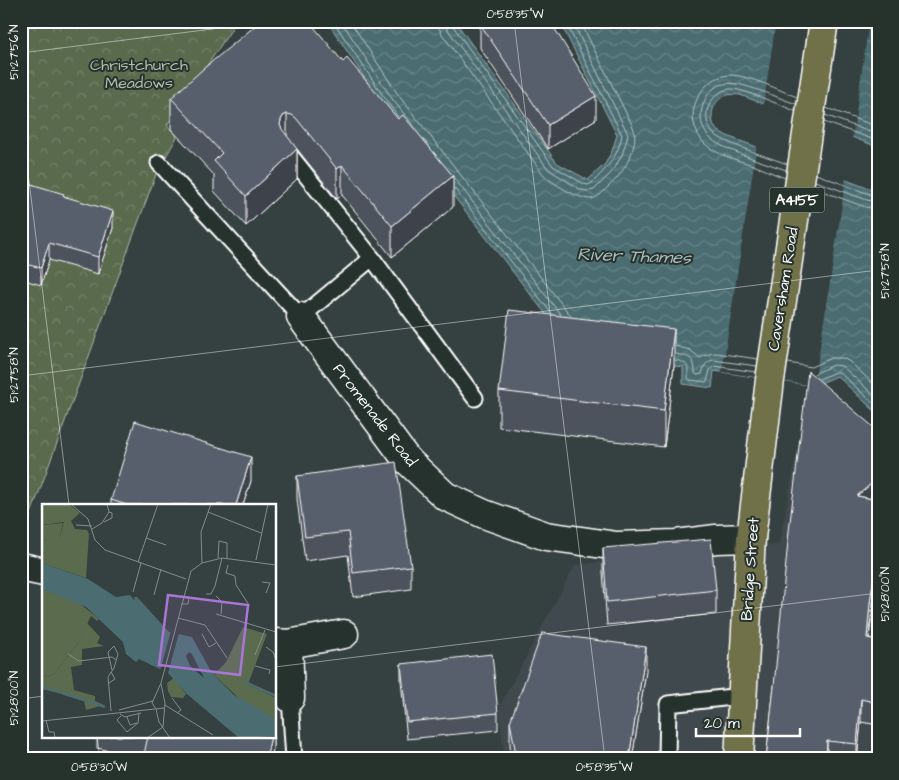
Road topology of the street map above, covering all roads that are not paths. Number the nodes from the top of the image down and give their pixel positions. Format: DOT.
graph roads {
  1 [pos="824,21"];
  2 [pos="289,154"];
  3 [pos="159,163"];
  4 [pos="372,258"];
  5 [pos="301,317"];
  6 [pos="770,380"];
  7 [pos="476,398"];
  8 [pos="751,538"];
  9 [pos="21,567"];
  10 [pos="42,572"];
  11 [pos="344,634"];
  12 [pos="281,643"];
  13 [pos="742,696"];
  14 [pos="290,698"];
  15 [pos="294,759"];
  16 [pos="667,759"];
  17 [pos="739,759"];
  1 -- 6 [label="main road, Caversham Road / A4155"];
  2 -- 4 [label="lane"];
  3 -- 5 [label="lane, Promenade Road"];
  4 -- 5 [label="lane"];
  4 -- 7 [label="lane"];
  5 -- 8 [label="street, Promenade Road"];
  6 -- 8 [label="main road, Bridge Street / A4155"];
  8 -- 13 [label="main road, Bridge Street / A4155"];
  9 -- 10 [label="street"];
  11 -- 12 [label="street"];
  12 -- 14 [label="street"];
  13 -- 16 [label="lane"];
  13 -- 17 [label="main road, Bridge Street / A4155"];
  14 -- 15 [label="lane"];
}
